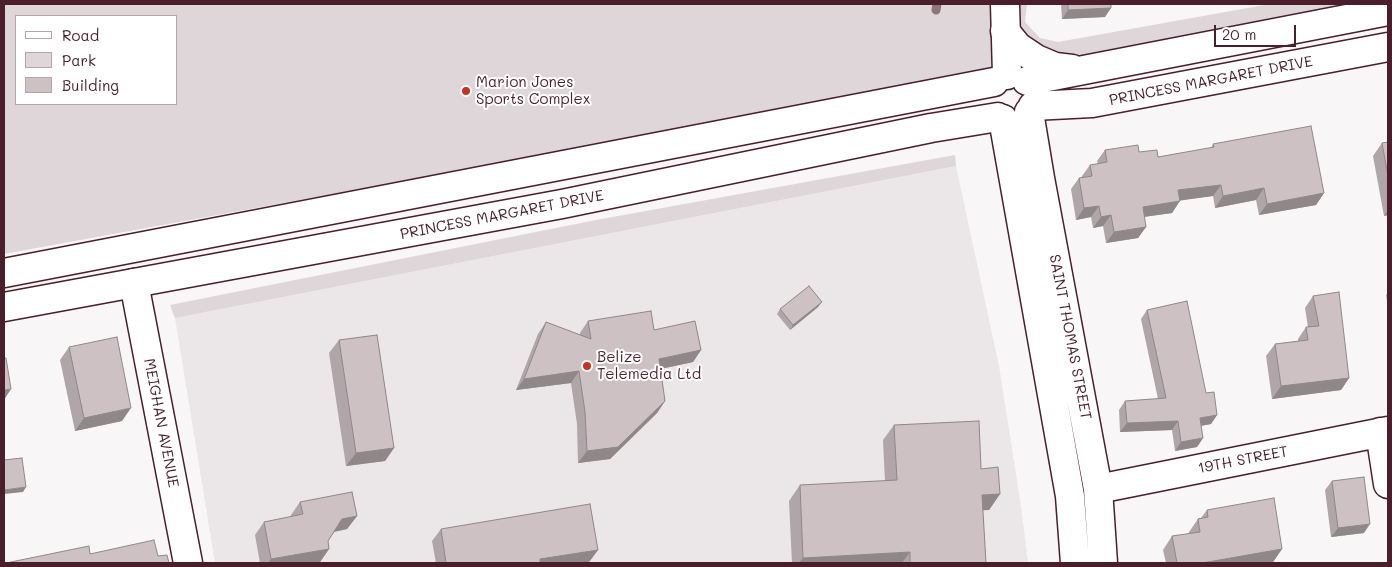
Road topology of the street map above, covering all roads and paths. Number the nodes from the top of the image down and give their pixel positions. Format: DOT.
graph roads {
  1 [pos="1006,4"];
  2 [pos="1388,11"];
  3 [pos="1005,31"];
  4 [pos="1388,47"];
  5 [pos="1076,70"];
  6 [pos="1018,91"];
  7 [pos="1000,118"];
  8 [pos="4,273"];
  9 [pos="134,283"];
  10 [pos="4,307"];
  11 [pos="1384,432"];
  12 [pos="1388,484"];
  13 [pos="1098,489"];
  14 [pos="188,563"];
  15 [pos="1075,563"];
  16 [pos="1103,563"];
  1 -- 3 [label="main road"];
  2 -- 5 [label="main road, PRINCESS MARGARET DRIVE"];
  3 -- 5 [label="main road"];
  3 -- 6 [label="main road"];
  4 -- 6 [label="main road, PRINCESS MARGARET DRIVE"];
  5 -- 6 [label="main road, PRINCESS MARGARET DRIVE"];
  6 -- 7 [label="main road, PRINCESS MARGARET DRIVE"];
  6 -- 7 [label="main road, SAINT THOMAS STREET"];
  6 -- 8 [label="main road, PRINCESS MARGARET DRIVE"];
  6 -- 13 [label="main road, SAINT THOMAS STREET"];
  7 -- 9 [label="main road, PRINCESS MARGARET DRIVE"];
  7 -- 15 [label="main road, SAINT THOMAS STREET"];
  9 -- 10 [label="main road, PRINCESS MARGARET DRIVE"];
  9 -- 14 [label="main road, MEIGHAN AVENUE"];
  11 -- 12 [label="main road"];
  11 -- 13 [label="main road, 19TH STREET"];
  13 -- 16 [label="main road, SAINT THOMAS STREET"];
}
